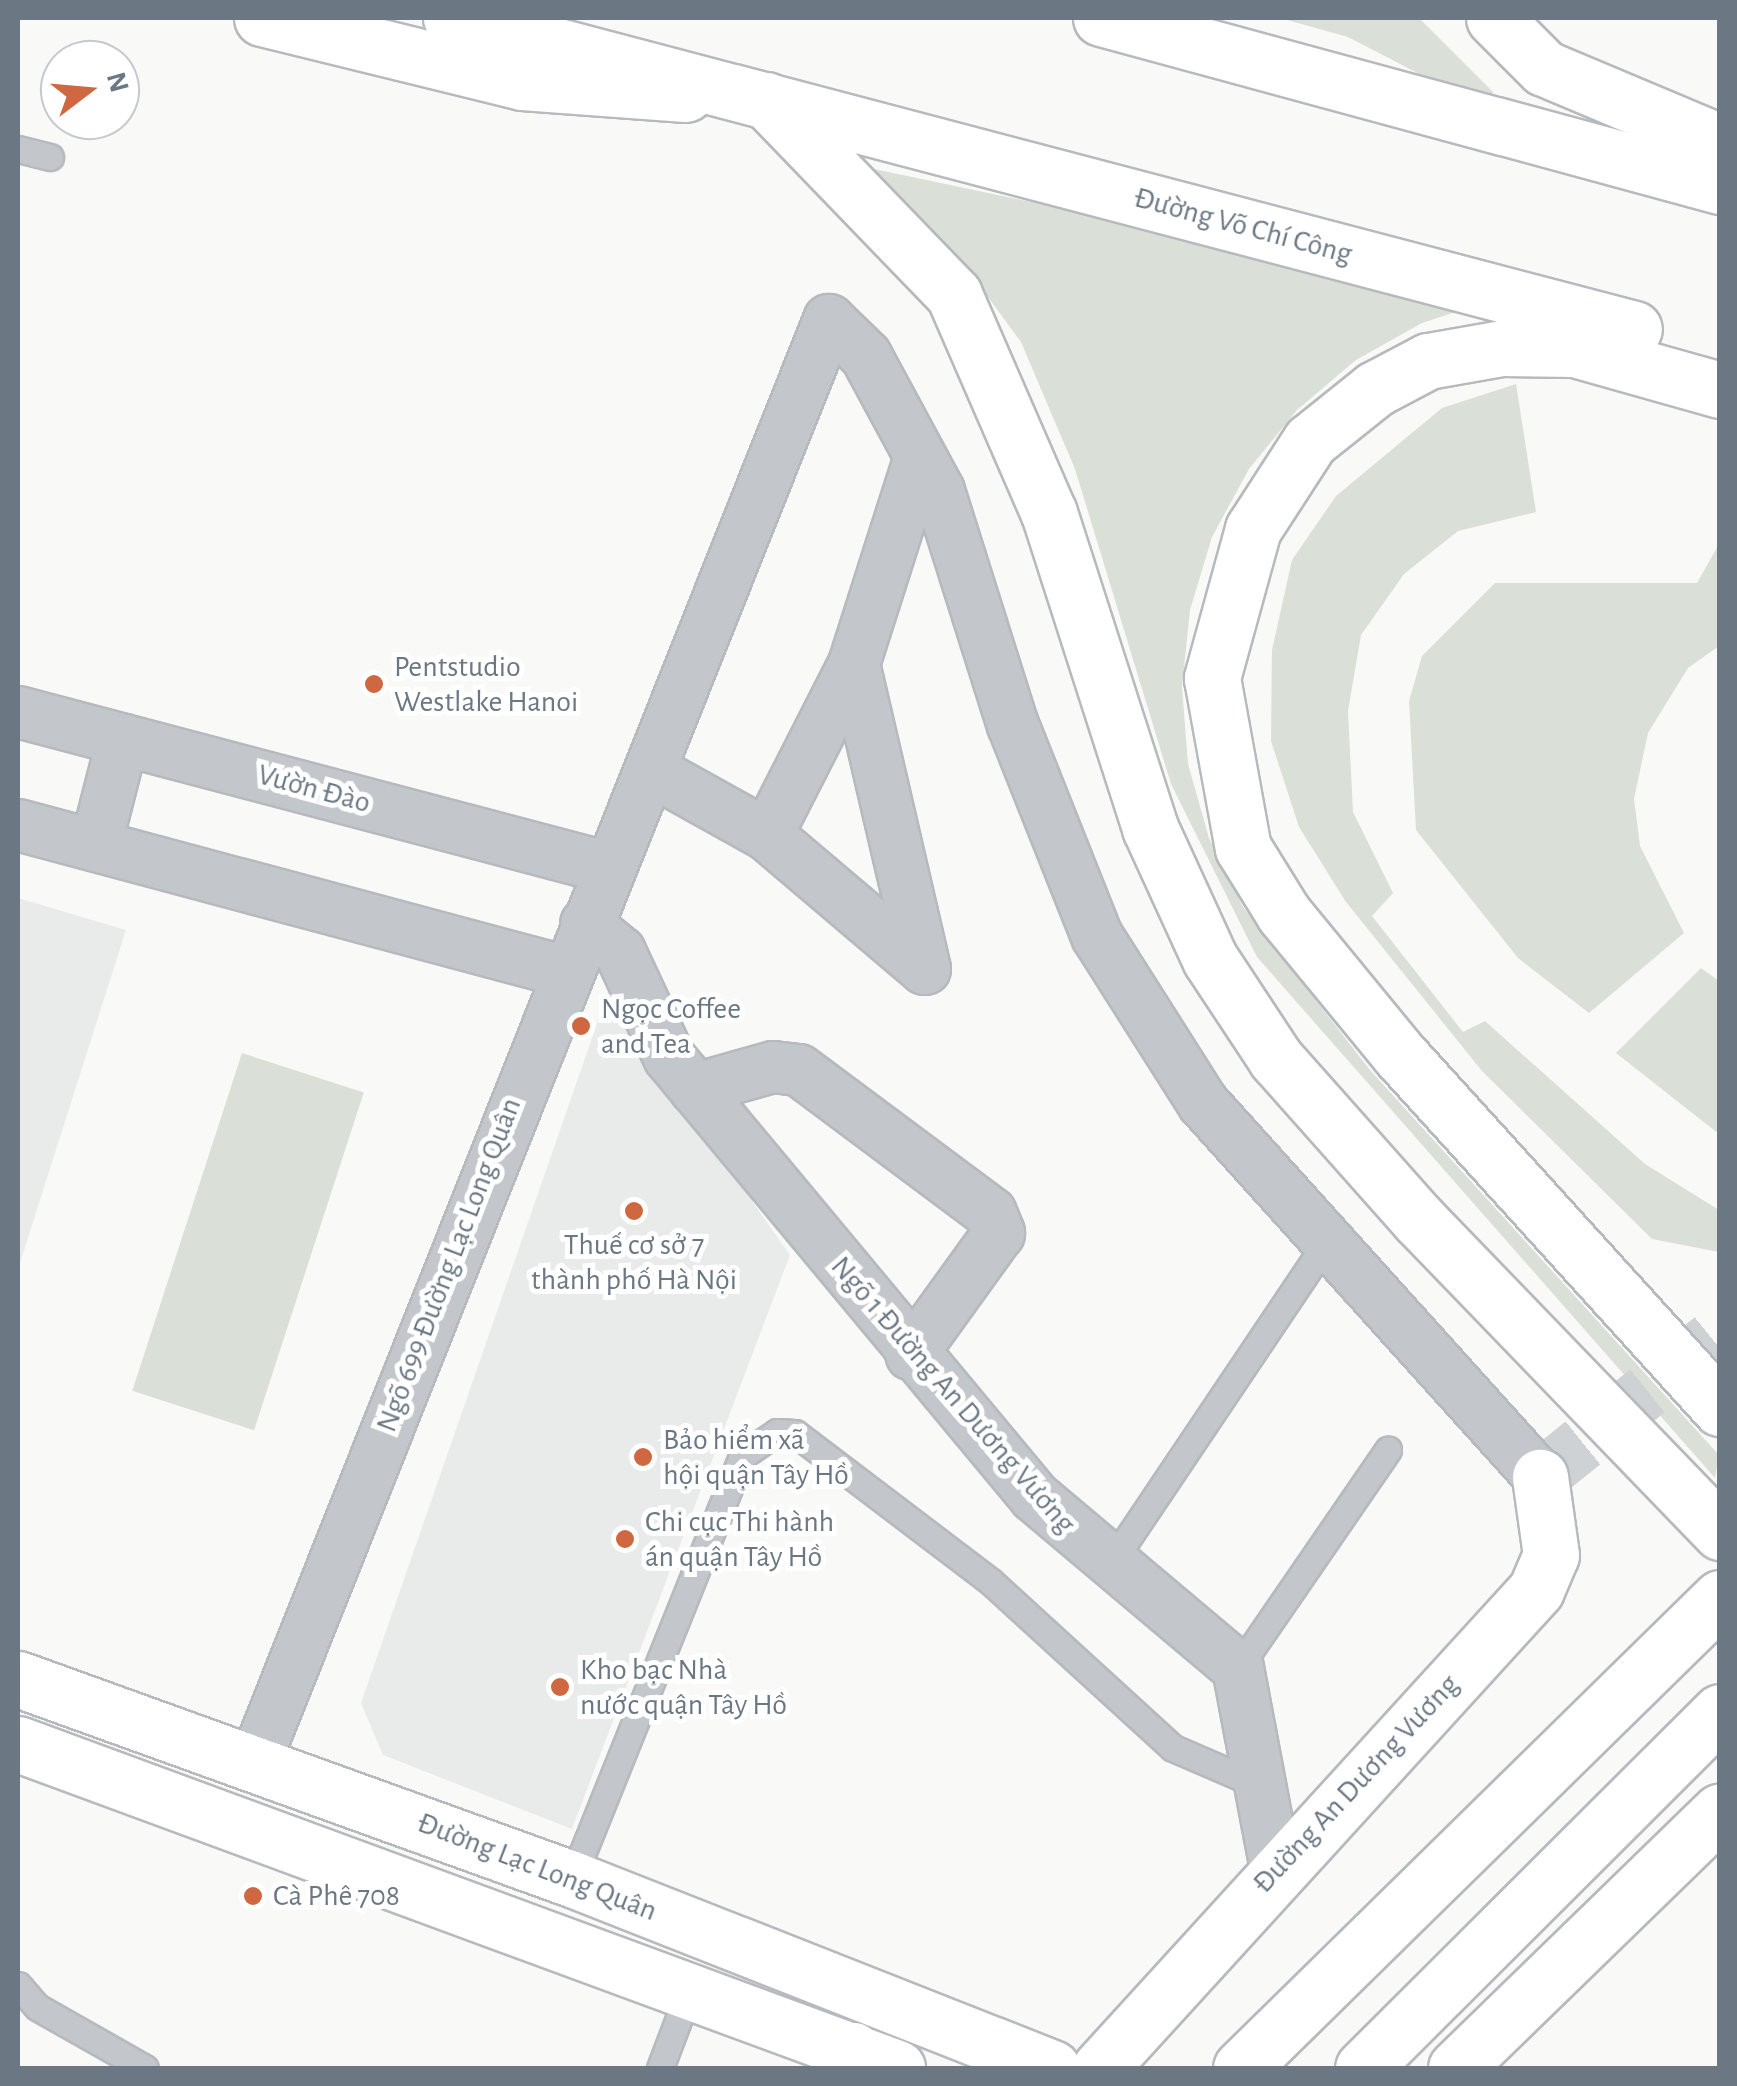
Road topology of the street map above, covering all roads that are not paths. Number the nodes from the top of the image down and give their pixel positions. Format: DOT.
graph roads {
  1 [pos="262,18"];
  2 [pos="451,18"];
  3 [pos="1101,18"];
  4 [pos="1494,18"];
  5 [pos="766,100"];
  6 [pos="1720,142"];
  7 [pos="18,149"];
  8 [pos="50,158"];
  9 [pos="1720,186"];
  10 [pos="1720,351"];
  11 [pos="1720,390"];
  12 [pos="920,457"];
  13 [pos="854,664"];
  14 [pos="18,712"];
  15 [pos="123,740"];
  16 [pos="652,771"];
  17 [pos="18,825"];
  18 [pos="767,835"];
  19 [pos="96,844"];
  20 [pos="609,868"];
  21 [pos="586,924"];
  22 [pos="563,971"];
  23 [pos="695,1089"];
  24 [pos="1327,1241"];
  25 [pos="911,1355"];
  26 [pos="1720,1408"];
  27 [pos="1388,1450"];
  28 [pos="1540,1477"];
  29 [pos="1720,1532"];
  30 [pos="1109,1566"];
  31 [pos="1720,1598"];
  32 [pos="1238,1668"];
  33 [pos="18,1679"];
  34 [pos="1720,1712"];
  35 [pos="18,1744"];
  36 [pos="255,1762"];
  37 [pos="1252,1782"];
  38 [pos="1720,1811"];
  39 [pos="1276,1870"];
  40 [pos="572,1879"];
  41 [pos="18,1985"];
  42 [pos="690,1989"];
  43 [pos="872,2062"];
  44 [pos="146,2068"];
  45 [pos="660,2068"];
  46 [pos="1052,2068"];
  47 [pos="1100,2068"];
  48 [pos="1241,2068"];
  49 [pos="1363,2068"];
  50 [pos="1456,2068"];
  1 -- 5 [label="main road, Đường Võ Chí Công"];
  2 -- 5 [label="main road, Đường Võ Chí Công"];
  3 -- 9 [label="main road"];
  4 -- 6 [label="main road"];
  5 -- 10 [label="main road, Đường Võ Chí Công"];
  5 -- 29 [label="main road"];
  7 -- 8 [label="lane"];
  11 -- 26 [label="main road"];
  12 -- 13 [label="street"];
  12 -- 16 [label="street, Ngõ 699 Đường Lạc Long Quân"];
  12 -- 24 [label="street"];
  13 -- 18 [label="street"];
  13 -- 18 [label="street"];
  14 -- 15 [label="street, Vườn Đào"];
  15 -- 19 [label="street"];
  15 -- 20 [label="street, Vườn Đào"];
  16 -- 18 [label="street"];
  16 -- 20 [label="street, Ngõ 699 Đường Lạc Long Quân"];
  17 -- 19 [label="street"];
  19 -- 22 [label="street"];
  20 -- 21 [label="street, Ngõ 699 Đường Lạc Long Quân"];
  21 -- 22 [label="street, Ngõ 699 Đường Lạc Long Quân"];
  21 -- 23 [label="street, Ngõ 1 Đường An Dương Vương"];
  22 -- 36 [label="street, Ngõ 699 Đường Lạc Long Quân"];
  23 -- 25 [label="street, Ngõ 1 Đường An Dương Vương"];
  23 -- 25 [label="street"];
  24 -- 28 [label="street"];
  24 -- 30 [label="lane"];
  25 -- 30 [label="street, Ngõ 1 Đường An Dương Vương"];
  27 -- 32 [label="lane"];
  28 -- 39 [label="main road, Đường An Dương Vương"];
  30 -- 32 [label="street, Ngõ 1 Đường An Dương Vương"];
  31 -- 48 [label="main road"];
  32 -- 37 [label="street"];
  33 -- 36 [label="main road, Đường Lạc Long Quân"];
  34 -- 49 [label="main road"];
  35 -- 42 [label="main road, Đường Lạc Long Quân"];
  36 -- 40 [label="main road, Đường Lạc Long Quân"];
  37 -- 39 [label="street"];
  37 -- 40 [label="lane"];
  38 -- 50 [label="main road"];
  39 -- 47 [label="main road, Đường An Dương Vương"];
  40 -- 46 [label="main road, Đường Lạc Long Quân"];
  41 -- 44 [label="lane"];
  42 -- 43 [label="main road, Đường Lạc Long Quân"];
  42 -- 45 [label="lane"];
}
